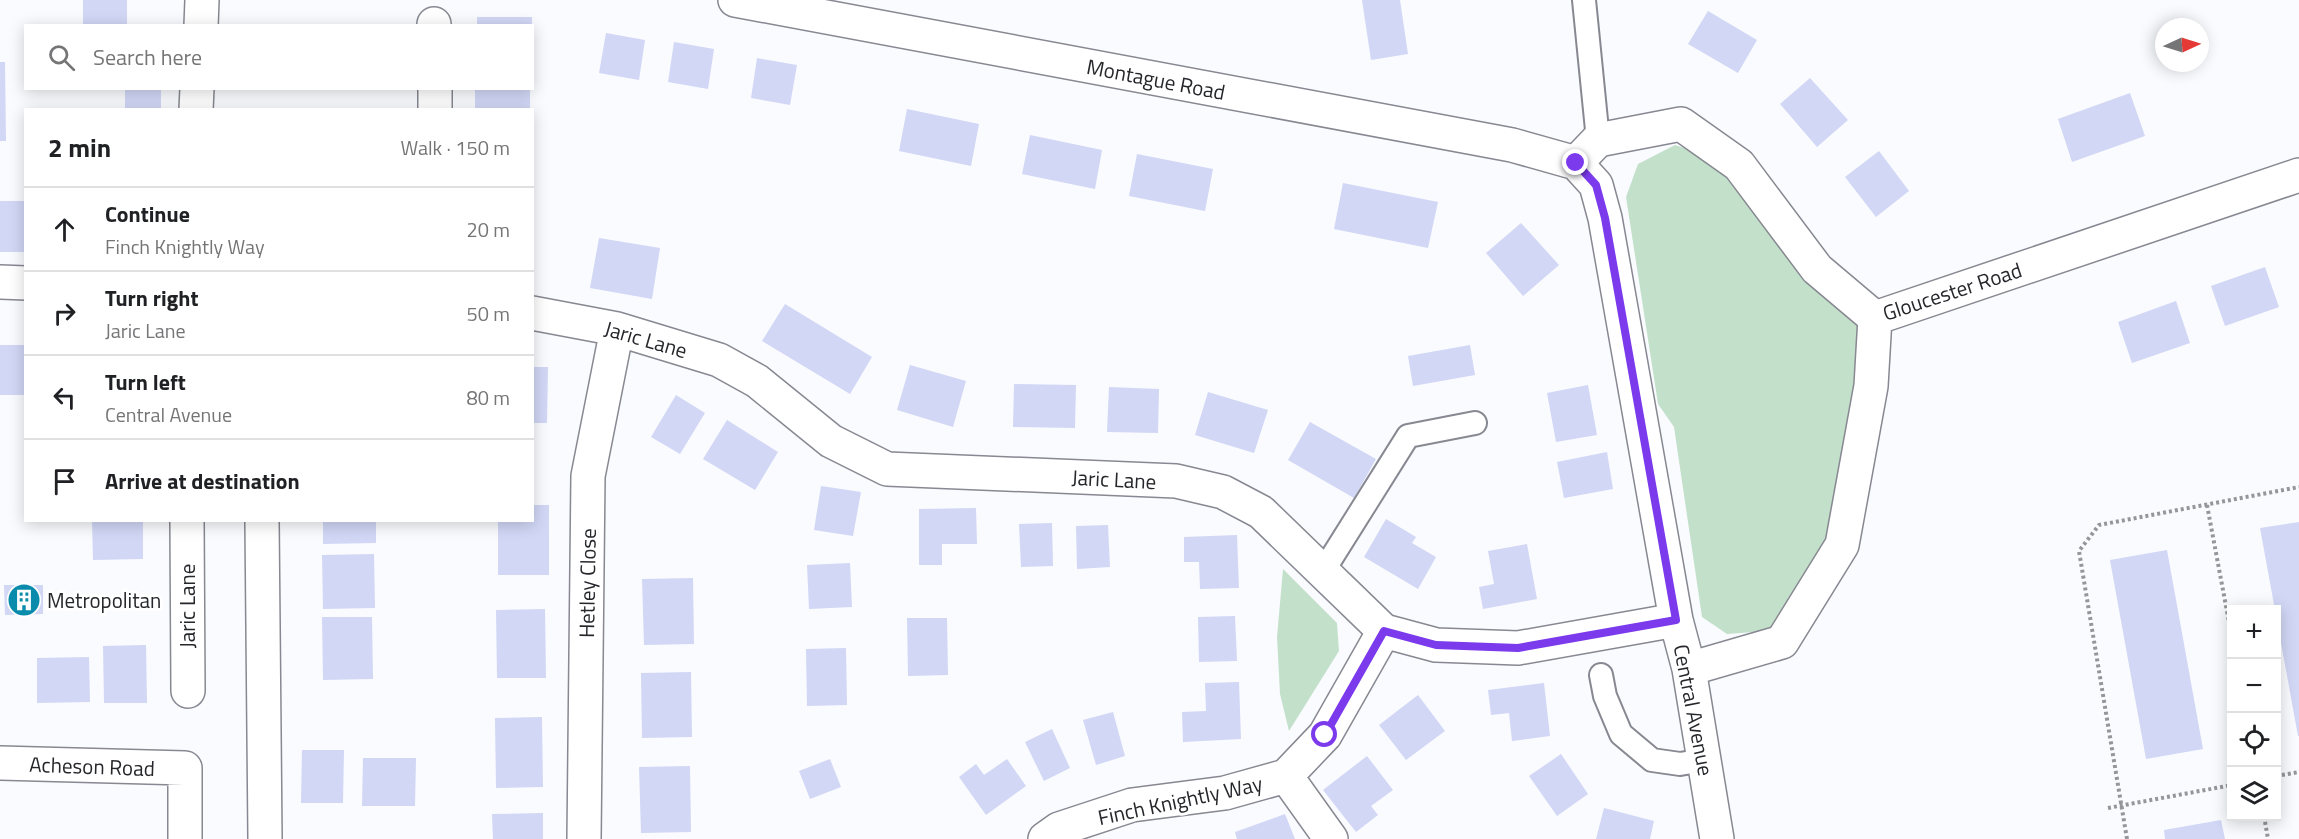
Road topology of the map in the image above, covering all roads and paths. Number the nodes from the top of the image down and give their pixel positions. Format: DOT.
graph roads {
  1 [pos="202,0"];
  2 [pos="735,0"];
  3 [pos="1584,0"];
  4 [pos="201,24"];
  5 [pos="197,90"];
  6 [pos="435,90"];
  7 [pos="196,108"];
  8 [pos="435,108"];
  9 [pos="1598,140"];
  10 [pos="1576,163"];
  11 [pos="2299,175"];
  12 [pos="0,282"];
  13 [pos="24,283"];
  14 [pos="534,313"];
  15 [pos="1875,318"];
  16 [pos="617,329"];
  17 [pos="1475,423"];
  18 [pos="2299,487"];
  19 [pos="2207,505"];
  20 [pos="187,522"];
  21 [pos="262,522"];
  22 [pos="1322,573"];
  23 [pos="2227,611"];
  24 [pos="1676,620"];
  25 [pos="1384,631"];
  26 [pos="1689,669"];
  27 [pos="1601,675"];
  28 [pos="188,691"];
  29 [pos="1704,760"];
  30 [pos="0,763"];
  31 [pos="2299,772"];
  32 [pos="2281,775"];
  33 [pos="1286,776"];
  34 [pos="2227,785"];
  35 [pos="2122,805"];
  36 [pos="2108,808"];
  37 [pos="2265,821"];
  38 [pos="185,839"];
  39 [pos="265,839"];
  40 [pos="584,839"];
  41 [pos="1045,839"];
  42 [pos="1331,839"];
  43 [pos="1717,839"];
  44 [pos="2127,839"];
  45 [pos="2268,839"];
  1 -- 4 [label="street"];
  2 -- 10 [label="street, Montague Road"];
  3 -- 9 [label="lane"];
  5 -- 7 [label="street"];
  6 -- 8 [label="street"];
  9 -- 10 [label="street"];
  9 -- 15 [label="street, Gloucester Road"];
  10 -- 24 [label="street, Central Avenue"];
  11 -- 15 [label="street, Gloucester Road"];
  12 -- 13 [label="street"];
  14 -- 16 [label="street, Jaric Lane"];
  15 -- 26 [label="street"];
  16 -- 22 [label="street, Jaric Lane"];
  16 -- 40 [label="street, Hetley Close"];
  17 -- 22 [label="lane"];
  18 -- 19 [label="path"];
  19 -- 23 [label="path"];
  19 -- 35 [label="path"];
  20 -- 28 [label="street, Jaric Lane"];
  21 -- 39 [label="street"];
  22 -- 25 [label="street, Jaric Lane"];
  24 -- 25 [label="street, Jaric Lane"];
  24 -- 26 [label="street, Central Avenue"];
  25 -- 33 [label="street, Finch Knightly Way"];
  26 -- 29 [label="street, Central Avenue"];
  27 -- 29 [label="lane"];
  29 -- 43 [label="street, Central Avenue"];
  30 -- 38 [label="street, Acheson Road"];
  31 -- 32 [label="path"];
  33 -- 41 [label="street, Finch Knightly Way"];
  33 -- 42 [label="street"];
  34 -- 35 [label="path"];
  35 -- 36 [label="path"];
  35 -- 44 [label="path"];
  37 -- 45 [label="path"];
}
